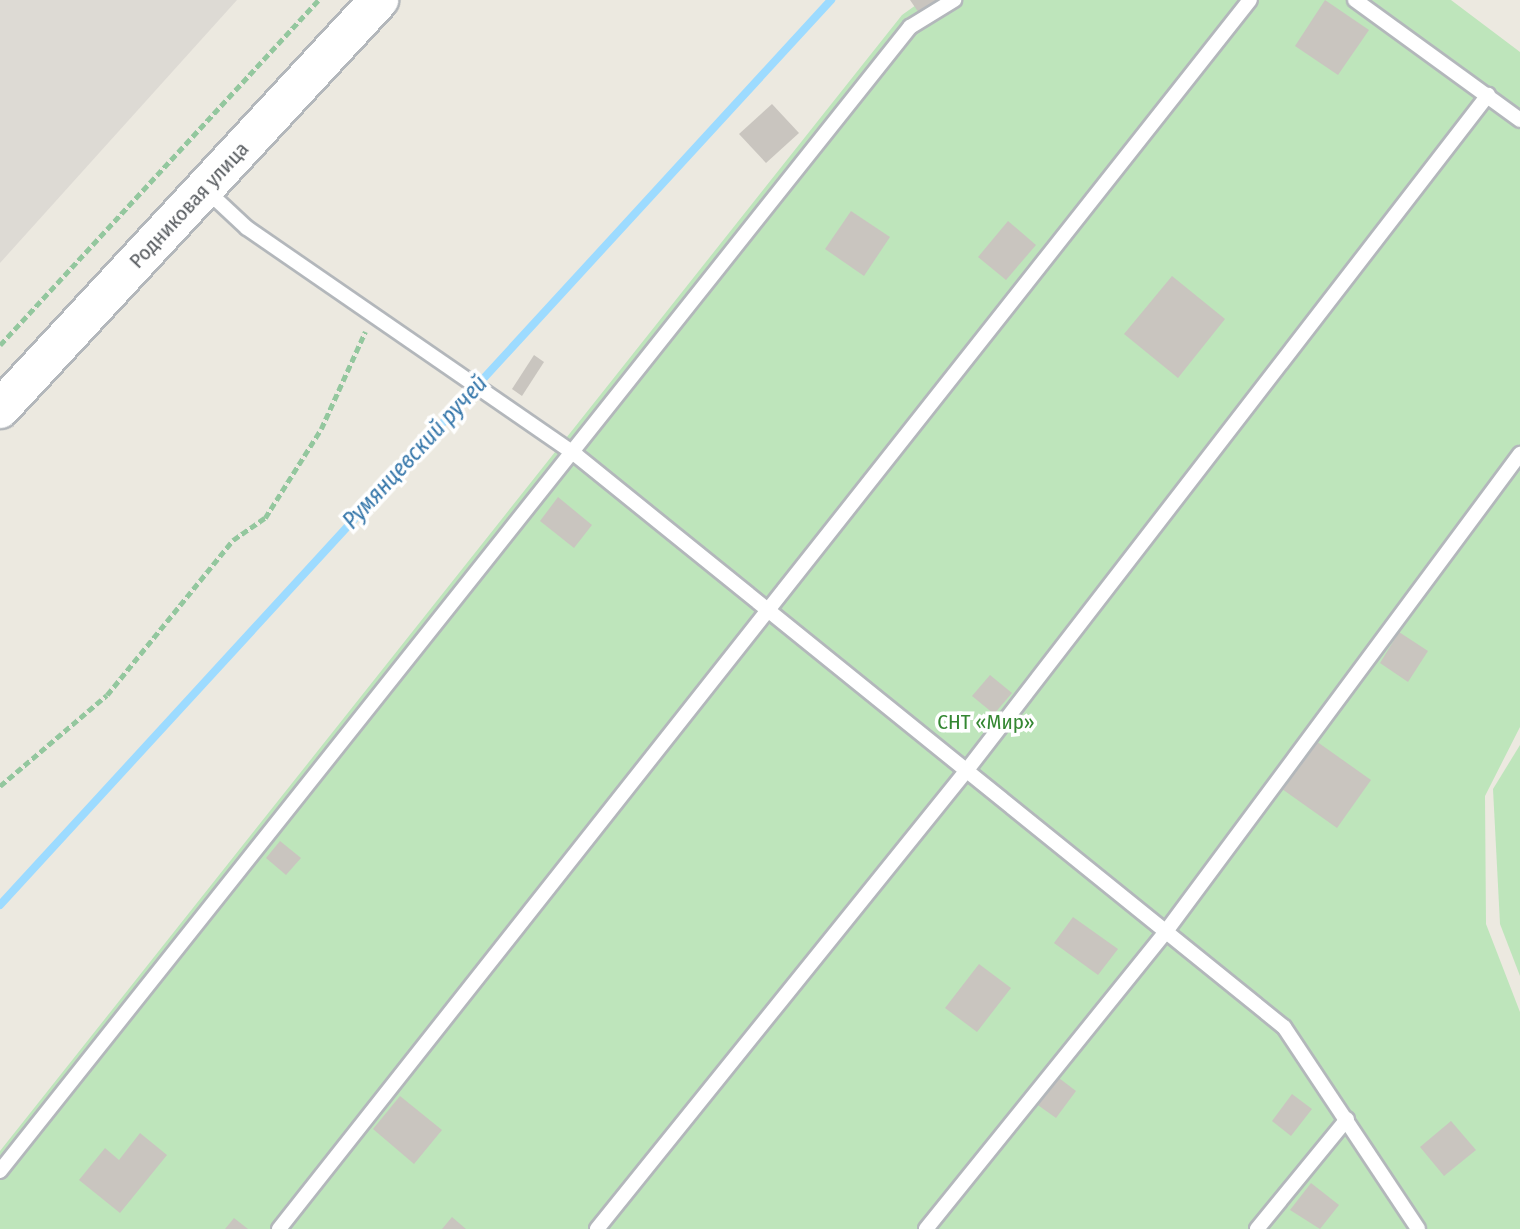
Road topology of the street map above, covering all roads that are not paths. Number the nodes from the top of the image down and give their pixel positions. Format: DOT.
graph roads {
  1 [pos="379,0"];
  2 [pos="954,0"];
  3 [pos="1250,0"];
  4 [pos="1355,0"];
  5 [pos="1488,95"];
  6 [pos="1520,120"];
  7 [pos="204,188"];
  8 [pos="0,409"];
  9 [pos="1520,454"];
  10 [pos="576,455"];
  11 [pos="774,609"];
  12 [pos="967,770"];
  13 [pos="1167,930"];
  14 [pos="1347,1119"];
  15 [pos="0,1171"];
  16 [pos="279,1229"];
  17 [pos="597,1229"];
  18 [pos="926,1229"];
  19 [pos="1257,1229"];
  20 [pos="1418,1229"];
  1 -- 7 [label="main road, Родниковая улица"];
  2 -- 10 [label="lane"];
  3 -- 11 [label="lane"];
  4 -- 5 [label="lane"];
  5 -- 6 [label="lane"];
  5 -- 12 [label="lane"];
  7 -- 8 [label="main road, Родниковая улица"];
  7 -- 10 [label="lane"];
  9 -- 13 [label="lane"];
  10 -- 11 [label="lane"];
  10 -- 15 [label="lane"];
  11 -- 12 [label="lane"];
  11 -- 16 [label="lane"];
  12 -- 13 [label="lane"];
  12 -- 17 [label="lane"];
  13 -- 14 [label="lane"];
  13 -- 18 [label="lane"];
  14 -- 19 [label="lane"];
  14 -- 20 [label="lane"];
}
